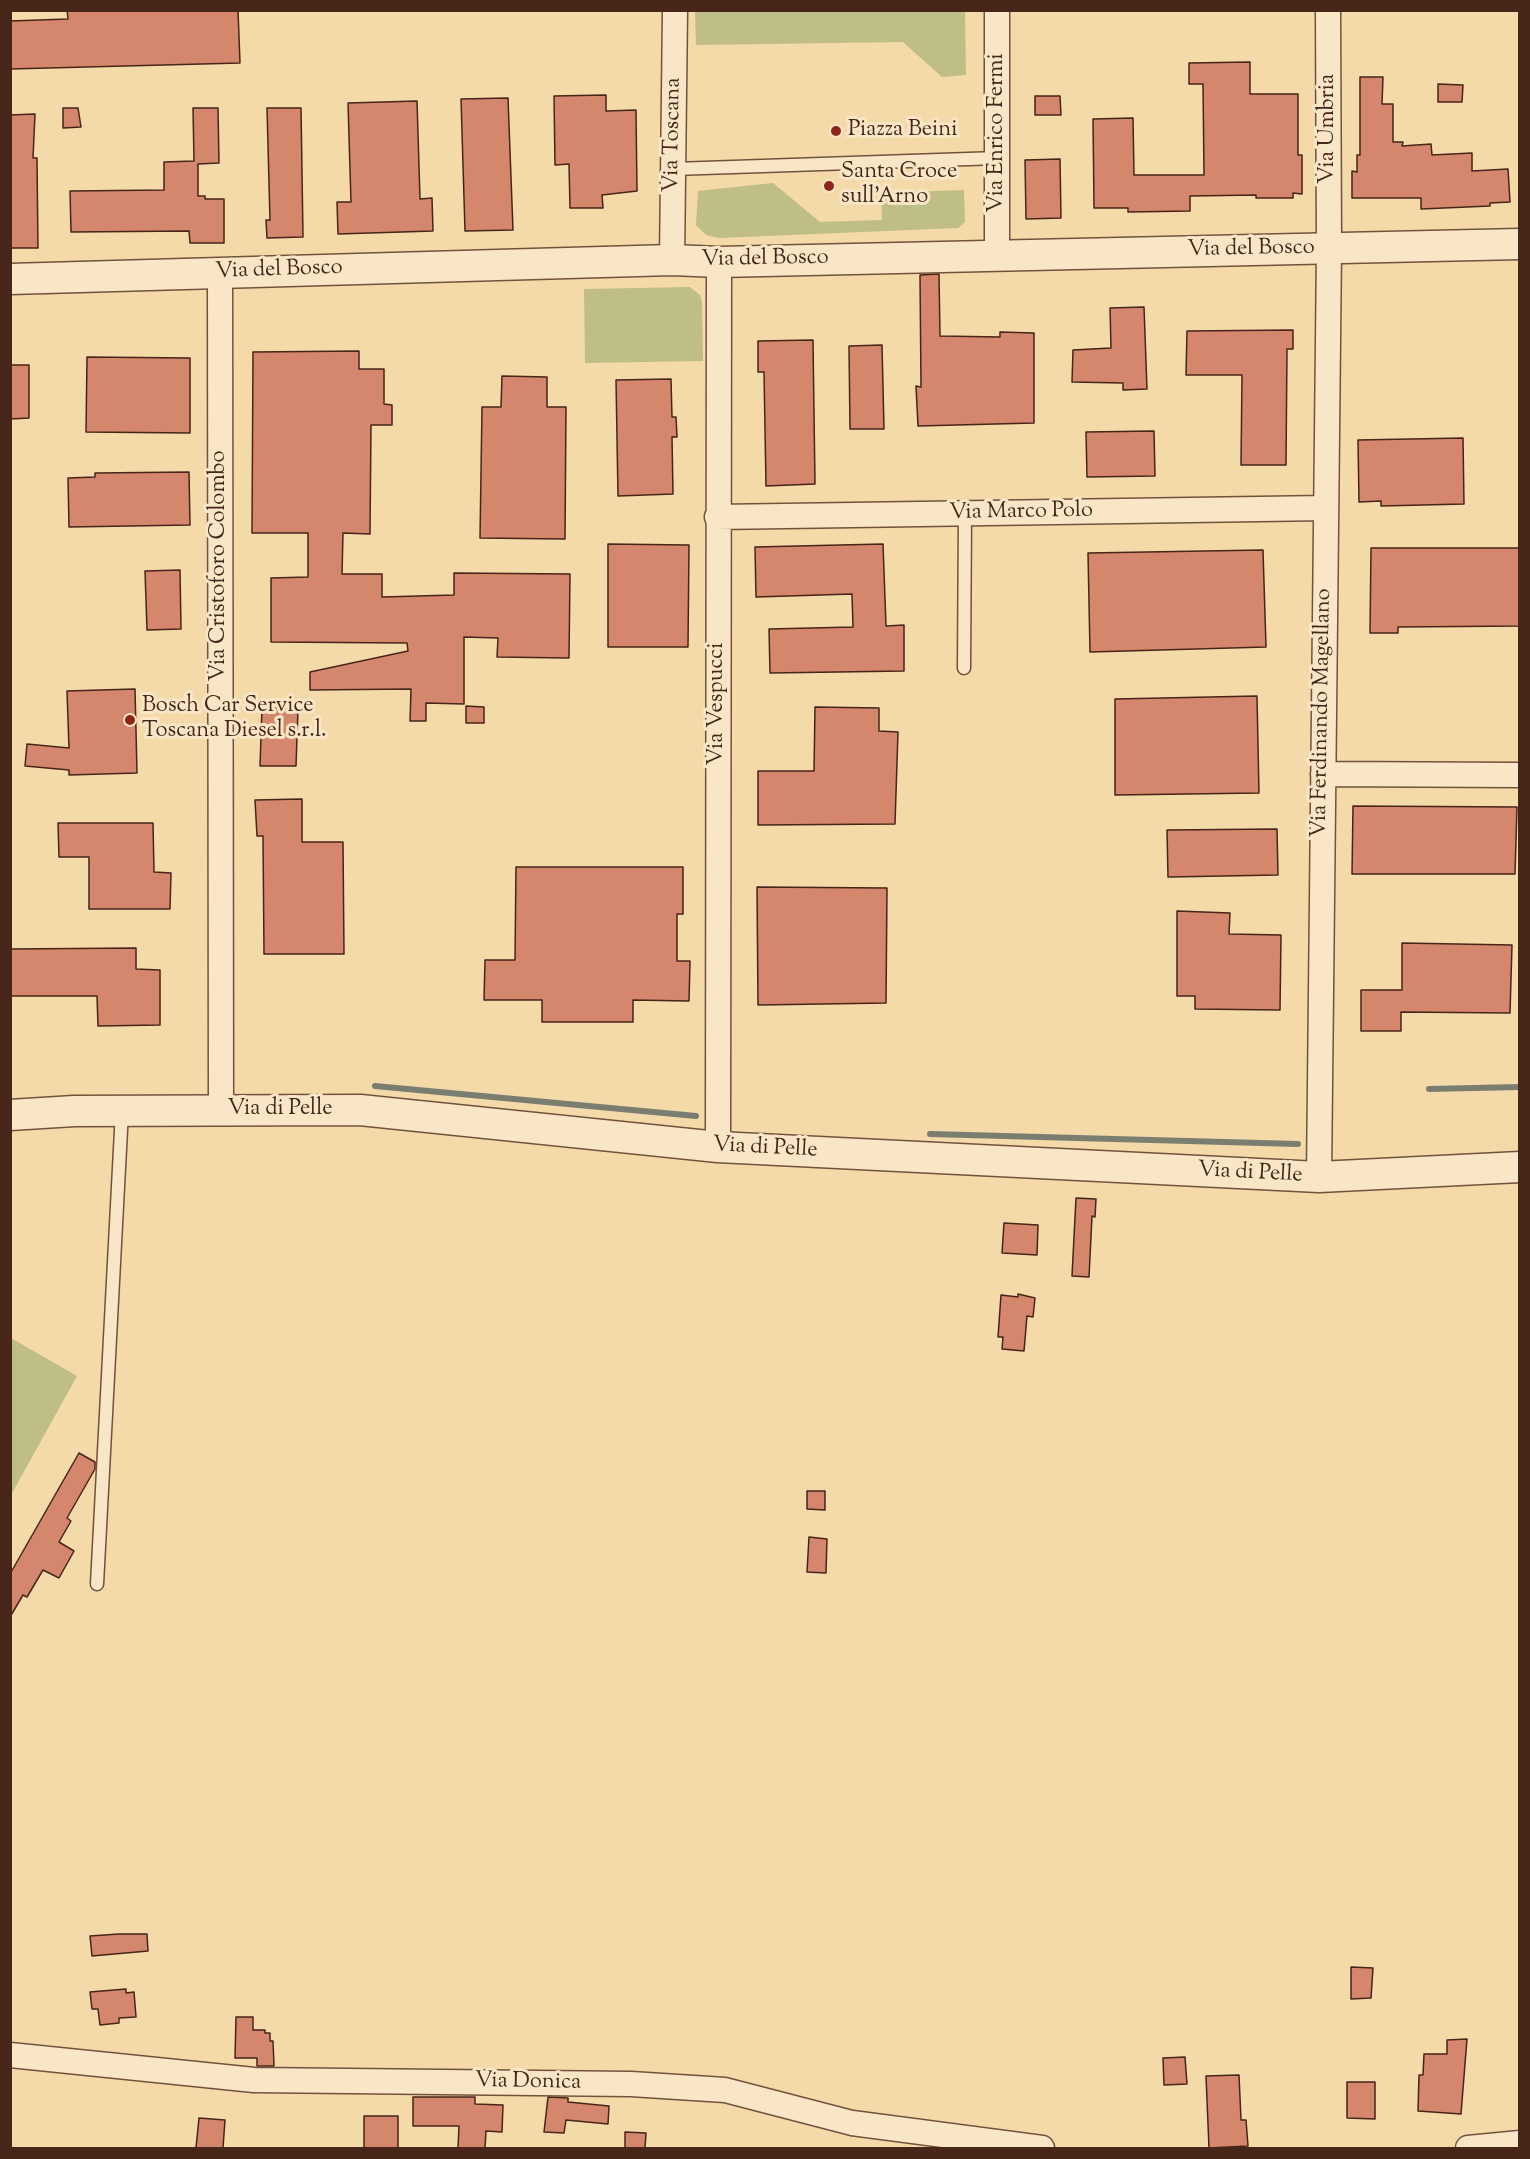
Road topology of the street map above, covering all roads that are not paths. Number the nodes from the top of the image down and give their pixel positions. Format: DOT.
graph roads {
  1 [pos="675,10"];
  2 [pos="998,10"];
  3 [pos="1329,10"];
  4 [pos="998,158"];
  5 [pos="674,170"];
  6 [pos="1520,244"];
  7 [pos="1329,248"];
  8 [pos="997,256"];
  9 [pos="672,260"];
  10 [pos="719,262"];
  11 [pos="219,273"];
  12 [pos="10,279"];
  13 [pos="1326,508"];
  14 [pos="965,513"];
  15 [pos="717,517"];
  16 [pos="964,668"];
  17 [pos="1323,774"];
  18 [pos="1520,775"];
  19 [pos="122,1111"];
  20 [pos="221,1111"];
  21 [pos="10,1115"];
  22 [pos="718,1147"];
  23 [pos="1520,1167"];
  24 [pos="1318,1177"];
  25 [pos="97,1584"];
  26 [pos="10,2055"];
  27 [pos="1520,2144"];
  28 [pos="1042,2148"];
  29 [pos="1468,2148"];
  1 -- 5 [label="street, Via Toscana"];
  2 -- 4 [label="street, Via Enrico Fermi"];
  3 -- 7 [label="street, Via Umbria"];
  4 -- 5 [label="lane"];
  4 -- 8 [label="street, Via Enrico Fermi"];
  5 -- 9 [label="street, Via Toscana"];
  6 -- 7 [label="street, Via del Bosco"];
  7 -- 8 [label="street, Via del Bosco"];
  7 -- 13 [label="street, Via Ferdinando Magellano"];
  8 -- 10 [label="street, Via del Bosco"];
  9 -- 10 [label="street, Via del Bosco"];
  9 -- 11 [label="street, Via del Bosco"];
  10 -- 15 [label="street, Via Vespucci"];
  11 -- 12 [label="street, Via del Bosco"];
  11 -- 20 [label="street, Via Cristoforo Colombo"];
  13 -- 14 [label="street, Via Marco Polo"];
  13 -- 17 [label="street, Via Ferdinando Magellano"];
  14 -- 15 [label="street, Via Marco Polo"];
  14 -- 16 [label="lane"];
  15 -- 22 [label="street, Via Vespucci"];
  17 -- 18 [label="street"];
  17 -- 24 [label="street, Via Ferdinando Magellano"];
  19 -- 20 [label="street, Via di Pelle"];
  19 -- 21 [label="street, Via di Pelle"];
  19 -- 25 [label="lane"];
  20 -- 22 [label="street, Via di Pelle"];
  22 -- 24 [label="street, Via di Pelle"];
  23 -- 24 [label="street, Via di Pelle"];
  26 -- 28 [label="street, Via Donica"];
  27 -- 29 [label="street"];
}
